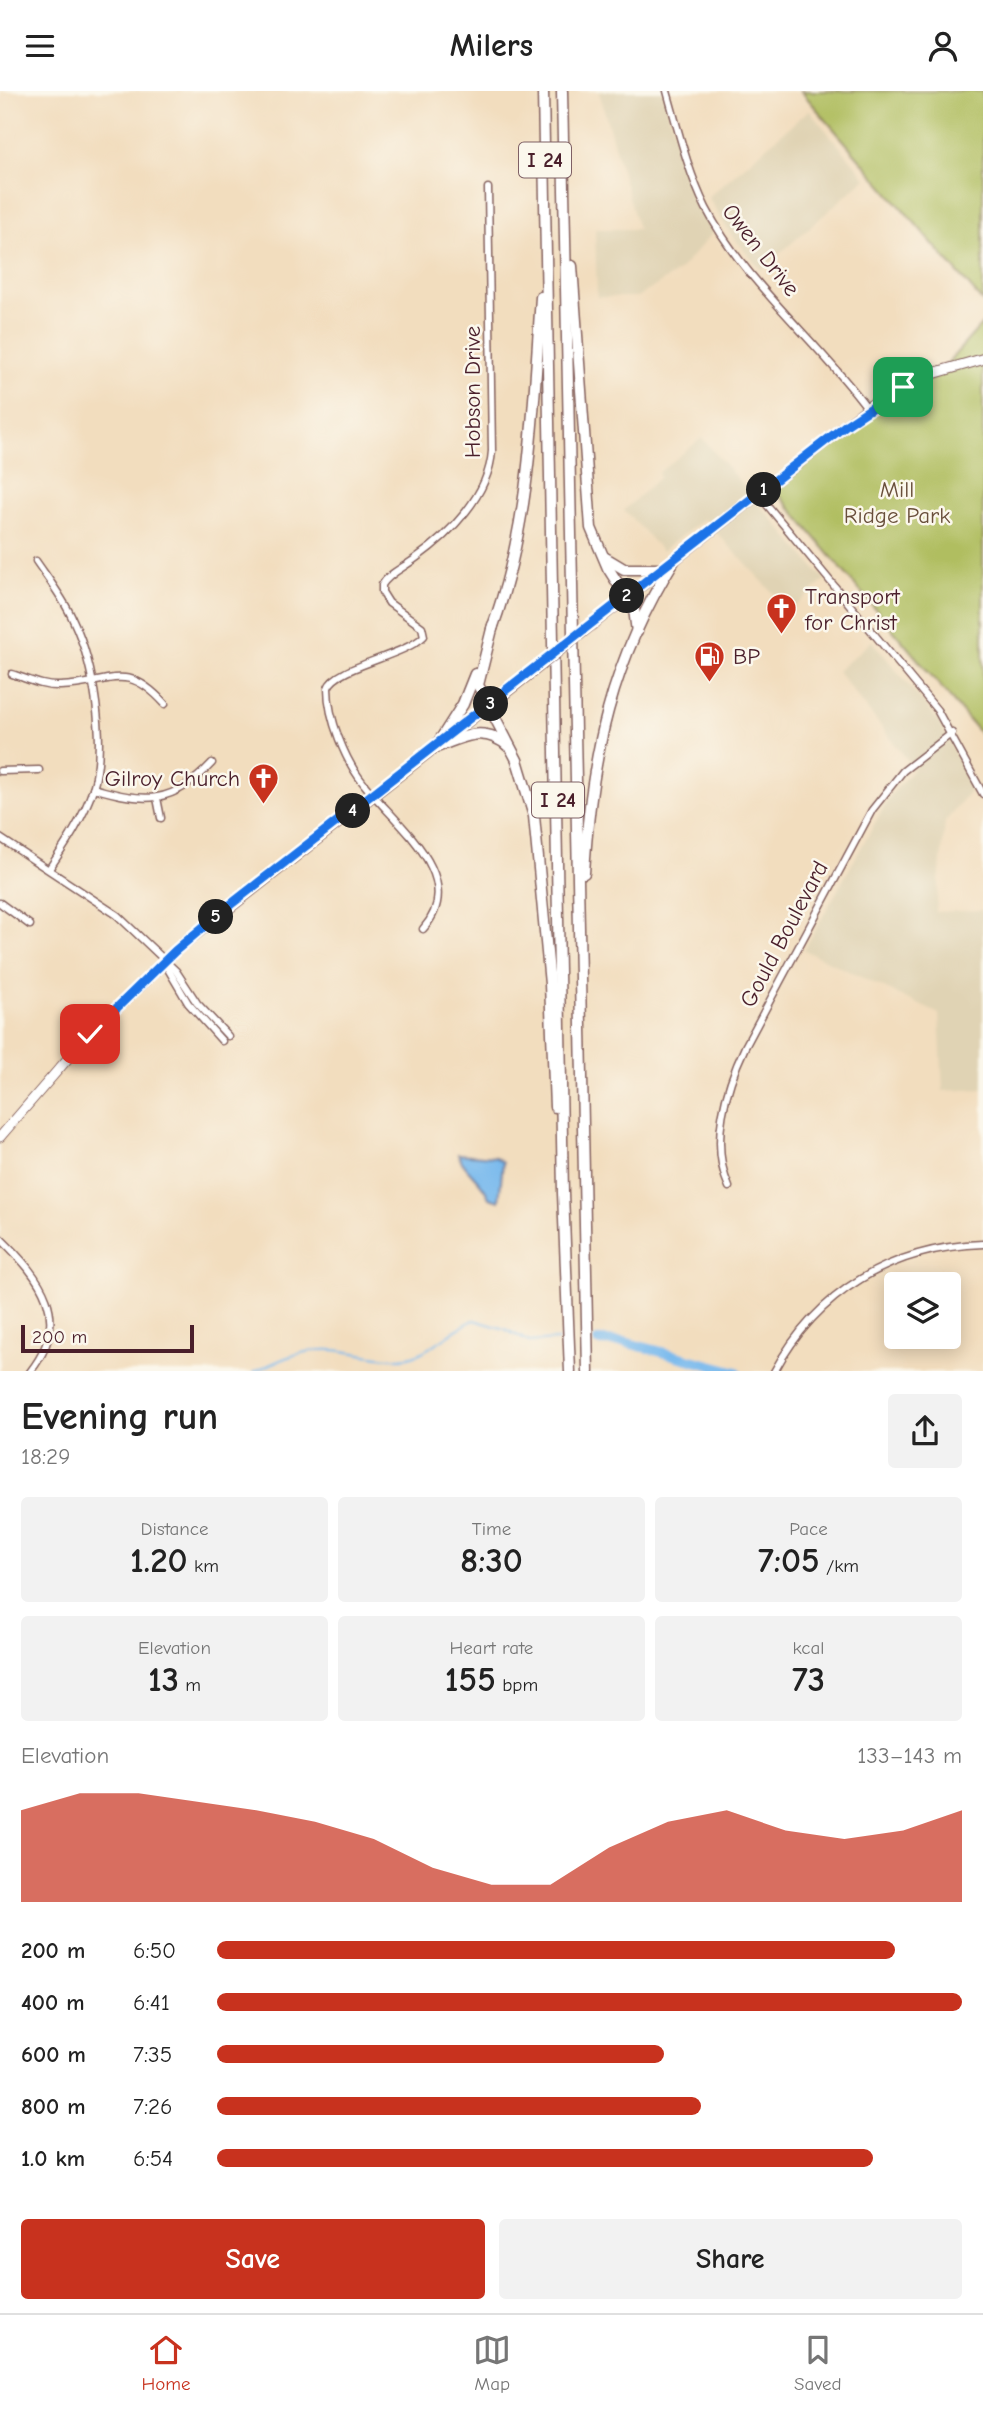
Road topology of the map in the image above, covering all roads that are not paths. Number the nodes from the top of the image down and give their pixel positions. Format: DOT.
graph roads {
  1 [pos="543,91"];
  2 [pos="562,91"];
  3 [pos="667,91"];
  4 [pos="562,126"];
  5 [pos="488,188"];
  6 [pos="546,229"];
  7 [pos="983,359"];
  8 [pos="868,409"];
  9 [pos="758,494"];
  10 [pos="598,549"];
  11 [pos="675,559"];
  12 [pos="36,561"];
  13 [pos="660,569"];
  14 [pos="626,597"];
  15 [pos="493,625"];
  16 [pos="637,632"];
  17 [pos="12,674"];
  18 [pos="91,683"];
  19 [pos="165,704"];
  20 [pos="490,705"];
  21 [pos="952,733"];
  22 [pos="435,748"];
  23 [pos="514,754"];
  24 [pos="212,763"];
  25 [pos="39,770"];
  26 [pos="0,771"];
  27 [pos="93,787"];
  28 [pos="983,794"];
  29 [pos="374,796"];
  30 [pos="157,798"];
  31 [pos="161,818"];
  32 [pos="0,838"];
  33 [pos="49,869"];
  34 [pos="0,903"];
  35 [pos="30,925"];
  36 [pos="423,929"];
  37 [pos="579,957"];
  38 [pos="164,962"];
  39 [pos="225,1038"];
  40 [pos="0,1137"];
  41 [pos="729,1187"];
  42 [pos="563,1193"];
  43 [pos="0,1238"];
  44 [pos="983,1244"];
  45 [pos="30,1371"];
  46 [pos="570,1371"];
  47 [pos="588,1371"];
  48 [pos="774,1371"];
  1 -- 6 [label="highway, I 24"];
  2 -- 4 [label="highway, I 24"];
  3 -- 8 [label="street, Owen Drive"];
  4 -- 10 [label="highway"];
  4 -- 37 [label="highway, I 24"];
  5 -- 29 [label="street, Hobson Drive"];
  6 -- 15 [label="highway"];
  6 -- 42 [label="highway, I 24"];
  7 -- 8 [label="main road"];
  8 -- 9 [label="main road"];
  9 -- 11 [label="main road"];
  9 -- 21 [label="street"];
  10 -- 13 [label="highway"];
  10 -- 14 [label="highway"];
  11 -- 13 [label="main road"];
  11 -- 16 [label="highway"];
  12 -- 18 [label="street"];
  13 -- 14 [label="main road"];
  14 -- 16 [label="highway"];
  14 -- 20 [label="main road, bridge"];
  15 -- 20 [label="highway"];
  15 -- 22 [label="highway"];
  16 -- 37 [label="highway"];
  17 -- 18 [label="street"];
  18 -- 19 [label="street"];
  18 -- 27 [label="street"];
  20 -- 22 [label="main road"];
  20 -- 23 [label="highway"];
  21 -- 28 [label="street"];
  21 -- 41 [label="street, Gould Boulevard"];
  22 -- 23 [label="highway"];
  22 -- 29 [label="main road"];
  23 -- 42 [label="highway"];
  24 -- 30 [label="street"];
  25 -- 26 [label="street"];
  27 -- 30 [label="street"];
  27 -- 33 [label="street"];
  29 -- 36 [label="street"];
  29 -- 38 [label="main road"];
  30 -- 31 [label="street"];
  32 -- 33 [label="street"];
  33 -- 38 [label="street"];
  34 -- 35 [label="street"];
  37 -- 47 [label="highway, I 24"];
  38 -- 39 [label="street"];
  38 -- 40 [label="main road"];
  42 -- 46 [label="highway, I 24"];
  43 -- 45 [label="street"];
  44 -- 48 [label="street"];
}
